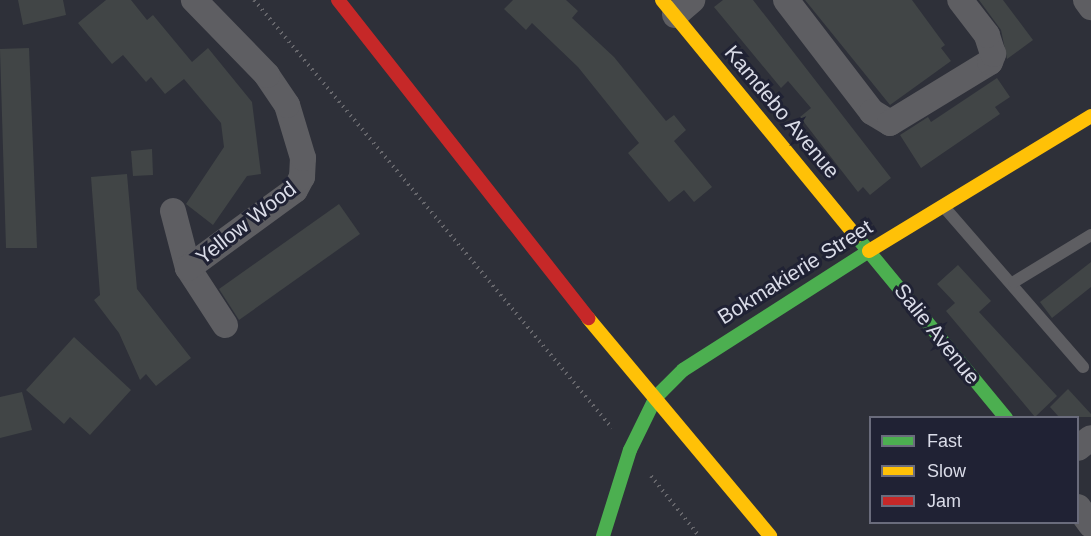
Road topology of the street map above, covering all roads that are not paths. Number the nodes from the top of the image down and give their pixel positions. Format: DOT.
graph roads {
  1 [pos="194,0"];
  2 [pos="338,0"];
  3 [pos="786,0"];
  4 [pos="960,0"];
  5 [pos="1086,0"];
  6 [pos="676,5"];
  7 [pos="1091,7"];
  8 [pos="1091,116"];
  9 [pos="944,206"];
  10 [pos="174,211"];
  11 [pos="1091,235"];
  12 [pos="869,250"];
  13 [pos="188,268"];
  14 [pos="1014,282"];
  15 [pos="225,325"];
  16 [pos="1083,367"];
  17 [pos="657,397"];
  18 [pos="1005,416"];
  19 [pos="1079,510"];
  20 [pos="1091,525"];
  21 [pos="603,536"];
  22 [pos="770,536"];
  1 -- 13 [label="street, Yellow Wood"];
  2 -- 17 [label="main road"];
  3 -- 4 [label="street"];
  5 -- 7 [label="street"];
  6 -- 12 [label="main road, Kamdebo Avenue"];
  8 -- 9 [label="main road, Bokmakierie Street"];
  9 -- 12 [label="main road, Bokmakierie Street"];
  9 -- 14 [label="lane"];
  10 -- 13 [label="street"];
  11 -- 14 [label="lane"];
  12 -- 17 [label="main road, Bokmakierie Street"];
  12 -- 18 [label="main road, Salie Avenue"];
  13 -- 15 [label="street"];
  14 -- 16 [label="lane"];
  17 -- 21 [label="main road, Bokmakierie Street"];
  17 -- 22 [label="main road"];
  19 -- 20 [label="street"];
}
